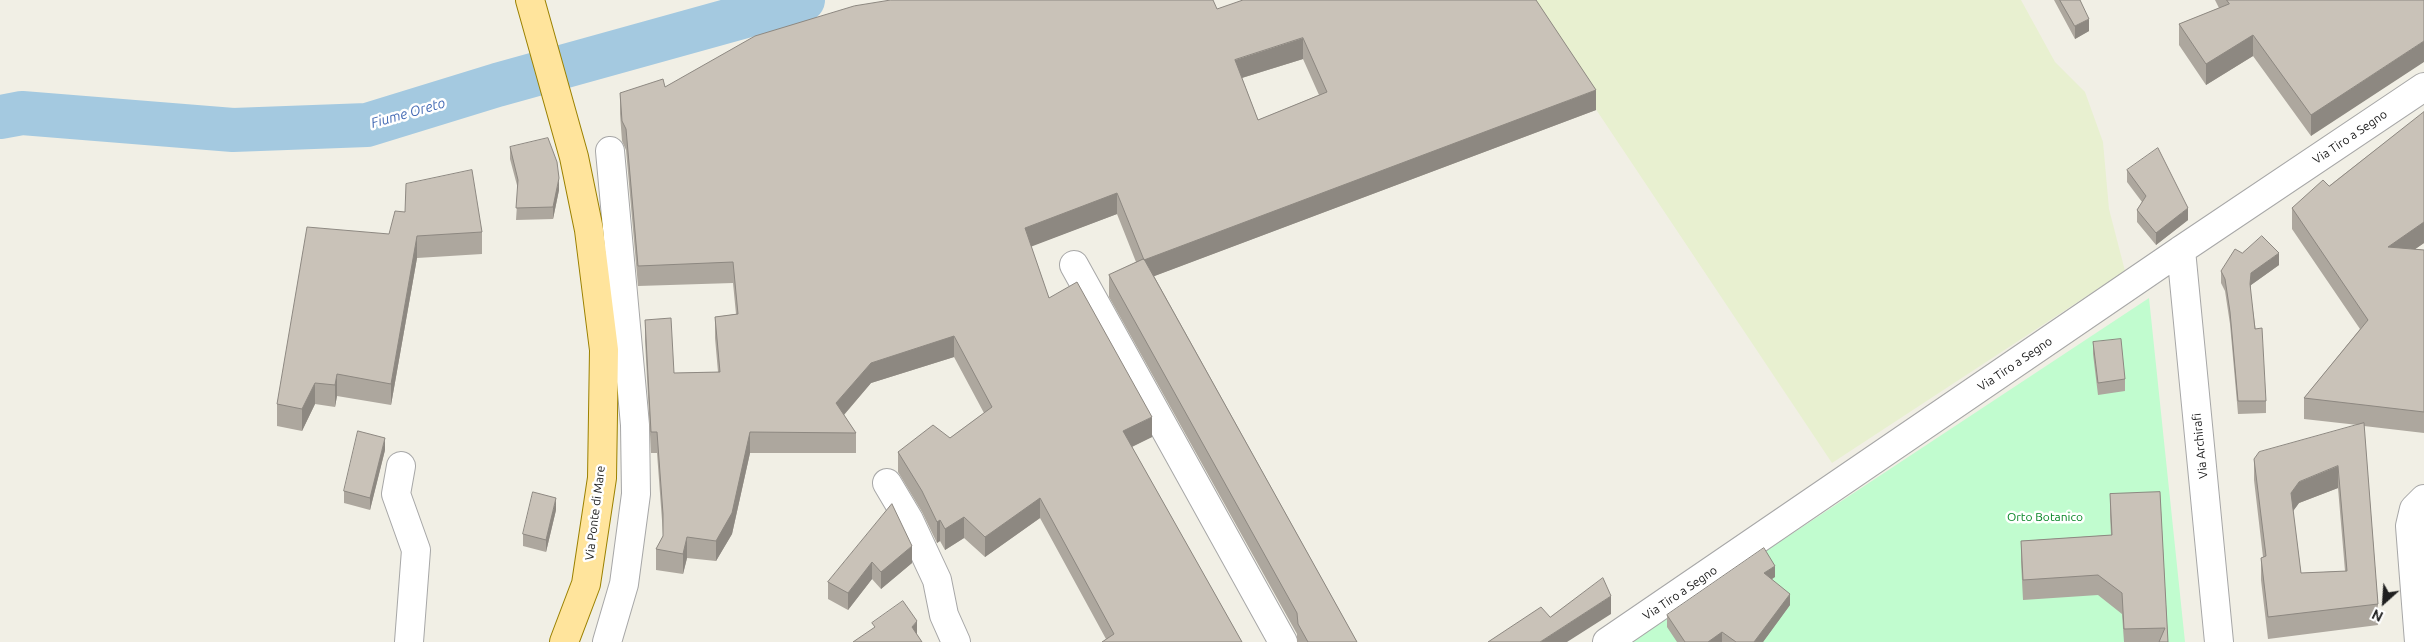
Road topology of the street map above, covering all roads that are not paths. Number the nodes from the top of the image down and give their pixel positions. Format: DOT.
graph roads {
  1 [pos="530,0"];
  2 [pos="2424,88"];
  3 [pos="610,151"];
  4 [pos="2181,250"];
  5 [pos="1074,265"];
  6 [pos="401,466"];
  7 [pos="887,483"];
  8 [pos="2424,499"];
  9 [pos="409,642"];
  10 [pos="564,642"];
  11 [pos="607,642"];
  12 [pos="956,642"];
  13 [pos="1283,642"];
  14 [pos="1606,642"];
  15 [pos="2219,642"];
  16 [pos="2419,642"];
  1 -- 10 [label="main road, Via Ponte di Mare"];
  2 -- 4 [label="street, Via Tiro a Segno"];
  3 -- 11 [label="street"];
  4 -- 14 [label="street, Via Tiro a Segno"];
  4 -- 15 [label="street, Via Archirafi"];
  5 -- 13 [label="street"];
  6 -- 9 [label="street"];
  7 -- 12 [label="street"];
  8 -- 16 [label="street"];
}
